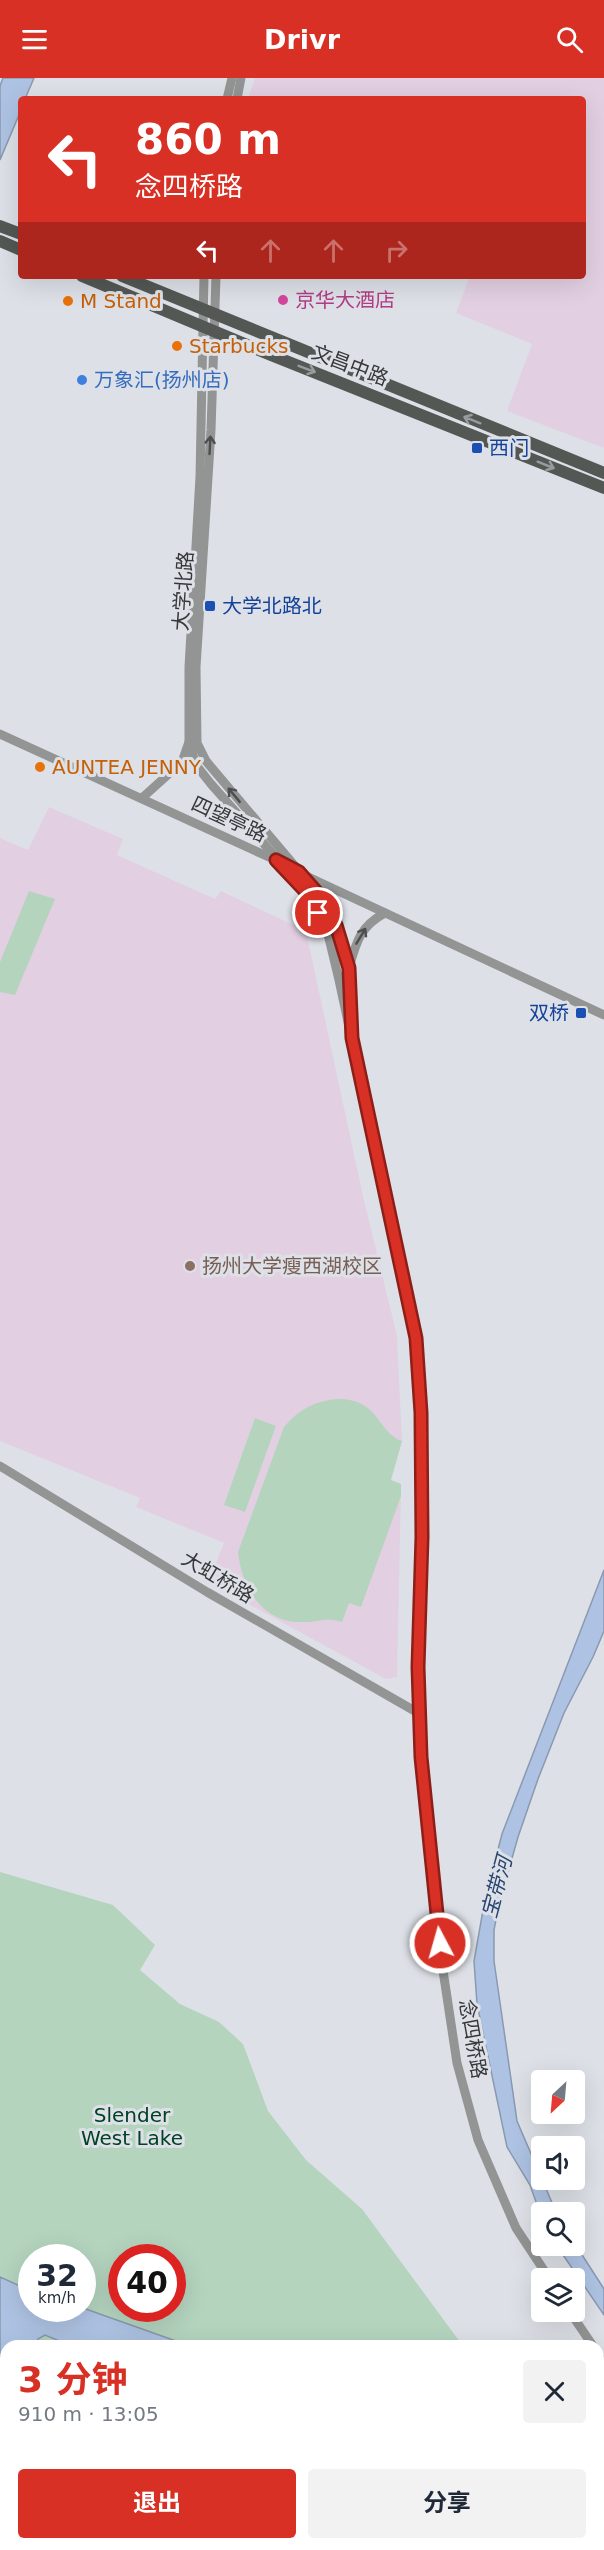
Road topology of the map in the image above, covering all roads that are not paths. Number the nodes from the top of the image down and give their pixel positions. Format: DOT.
graph roads {
  1 [pos="232,78"];
  2 [pos="241,78"];
  3 [pos="228,96"];
  4 [pos="238,96"];
  5 [pos="0,226"];
  6 [pos="18,233"];
  7 [pos="0,242"];
  8 [pos="18,249"];
  9 [pos="89,279"];
  10 [pos="129,279"];
  11 [pos="204,279"];
  12 [pos="215,279"];
  13 [pos="209,312"];
  14 [pos="208,329"];
  15 [pos="604,473"];
  16 [pos="604,488"];
  17 [pos="0,734"];
  18 [pos="189,742"];
  19 [pos="142,798"];
  20 [pos="276,860"];
  21 [pos="299,872"];
  22 [pos="385,913"];
  23 [pos="349,968"];
  24 [pos="604,1015"];
  25 [pos="352,1038"];
  26 [pos="0,1466"];
  27 [pos="420,1714"];
  28 [pos="542,2268"];
  29 [pos="577,2322"];
  30 [pos="589,2340"];
  1 -- 3 [label="street"];
  2 -- 4 [label="street"];
  5 -- 6 [label="main road"];
  7 -- 8 [label="main road"];
  9 -- 14 [label="main road, 文昌中路"];
  10 -- 13 [label="main road, 文昌中路"];
  11 -- 13 [label="street, 大学北路"];
  12 -- 13 [label="street, 大学北路"];
  13 -- 14 [label="street, 大学北路"];
  15 -- 13 [label="main road, 文昌中路, one-way"];
  14 -- 16 [label="main road, 文昌中路, one-way"];
  14 -- 18 [label="street, 大学北路"];
  21 -- 14 [label="street, 大学北路, one-way"];
  17 -- 19 [label="street, 四望亭路"];
  18 -- 19 [label="street"];
  18 -- 20 [label="street, 大学北路"];
  19 -- 20 [label="street, 四望亭路"];
  20 -- 21 [label="street, 四望亭路"];
  20 -- 25 [label="street, 念四桥路"];
  21 -- 22 [label="street, 四望亭路"];
  21 -- 23 [label="street, 念四桥路"];
  23 -- 22 [label="street, one-way"];
  22 -- 24 [label="street, 四望亭路"];
  23 -- 25 [label="street, 念四桥路"];
  25 -- 27 [label="street, 念四桥路"];
  26 -- 27 [label="street, 大虹桥路"];
  27 -- 28 [label="street, 念四桥路"];
  29 -- 30 [label="street"];
}
